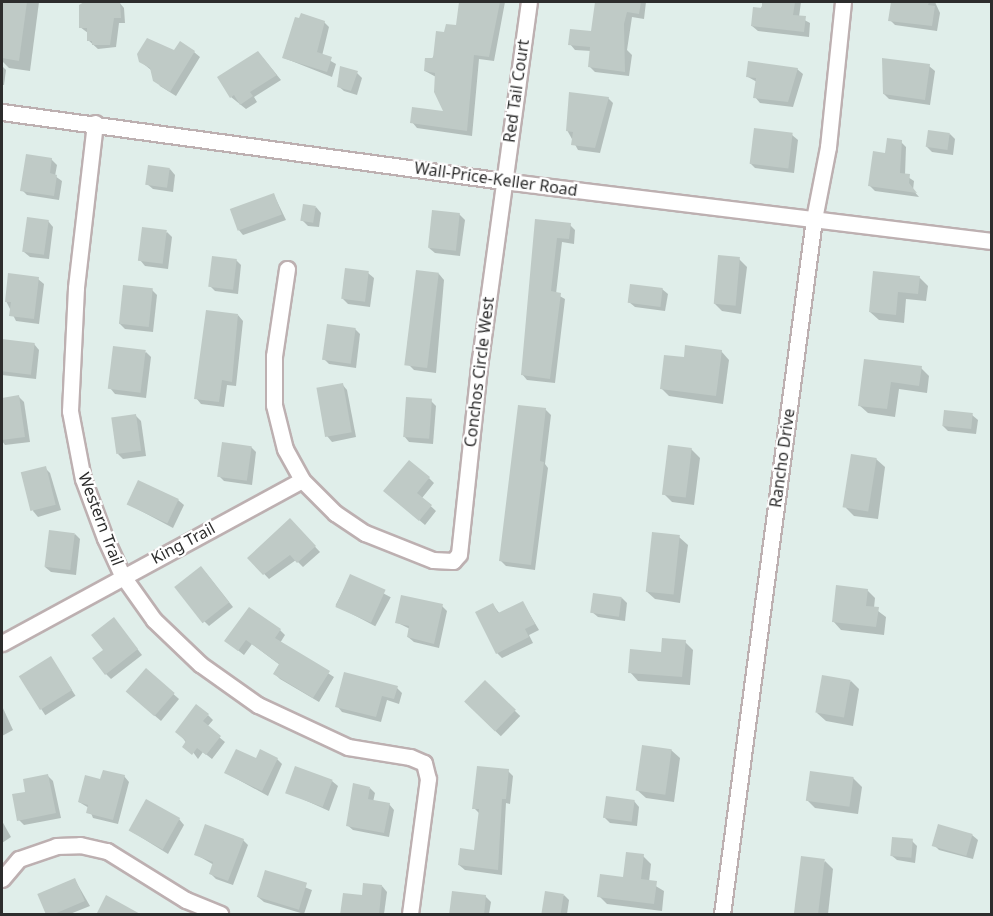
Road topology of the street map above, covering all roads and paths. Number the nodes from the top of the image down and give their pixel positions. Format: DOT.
graph roads {
  1 [pos="529,2"];
  2 [pos="843,2"];
  3 [pos="2,112"];
  4 [pos="95,123"];
  5 [pos="503,181"];
  6 [pos="814,219"];
  7 [pos="992,242"];
  8 [pos="286,269"];
  9 [pos="302,480"];
  10 [pos="122,575"];
  11 [pos="2,643"];
  12 [pos="2,879"];
  13 [pos="220,915"];
  14 [pos="410,915"];
  15 [pos="722,915"];
  1 -- 5 [label="street, Red Tail Court"];
  2 -- 6 [label="street, Rancho Drive"];
  3 -- 4 [label="street, Wall-Price-Keller Road"];
  4 -- 5 [label="street, Wall-Price-Keller Road"];
  4 -- 10 [label="street, Western Trail"];
  5 -- 6 [label="street, Wall-Price-Keller Road"];
  5 -- 9 [label="street, Conchos Circle West"];
  6 -- 7 [label="street, Wall-Price-Keller Road"];
  6 -- 15 [label="street, Rancho Drive"];
  8 -- 9 [label="street"];
  9 -- 10 [label="street, King Trail"];
  10 -- 11 [label="street, King Trail"];
  10 -- 14 [label="street, Western Trail"];
  12 -- 13 [label="street"];
}
